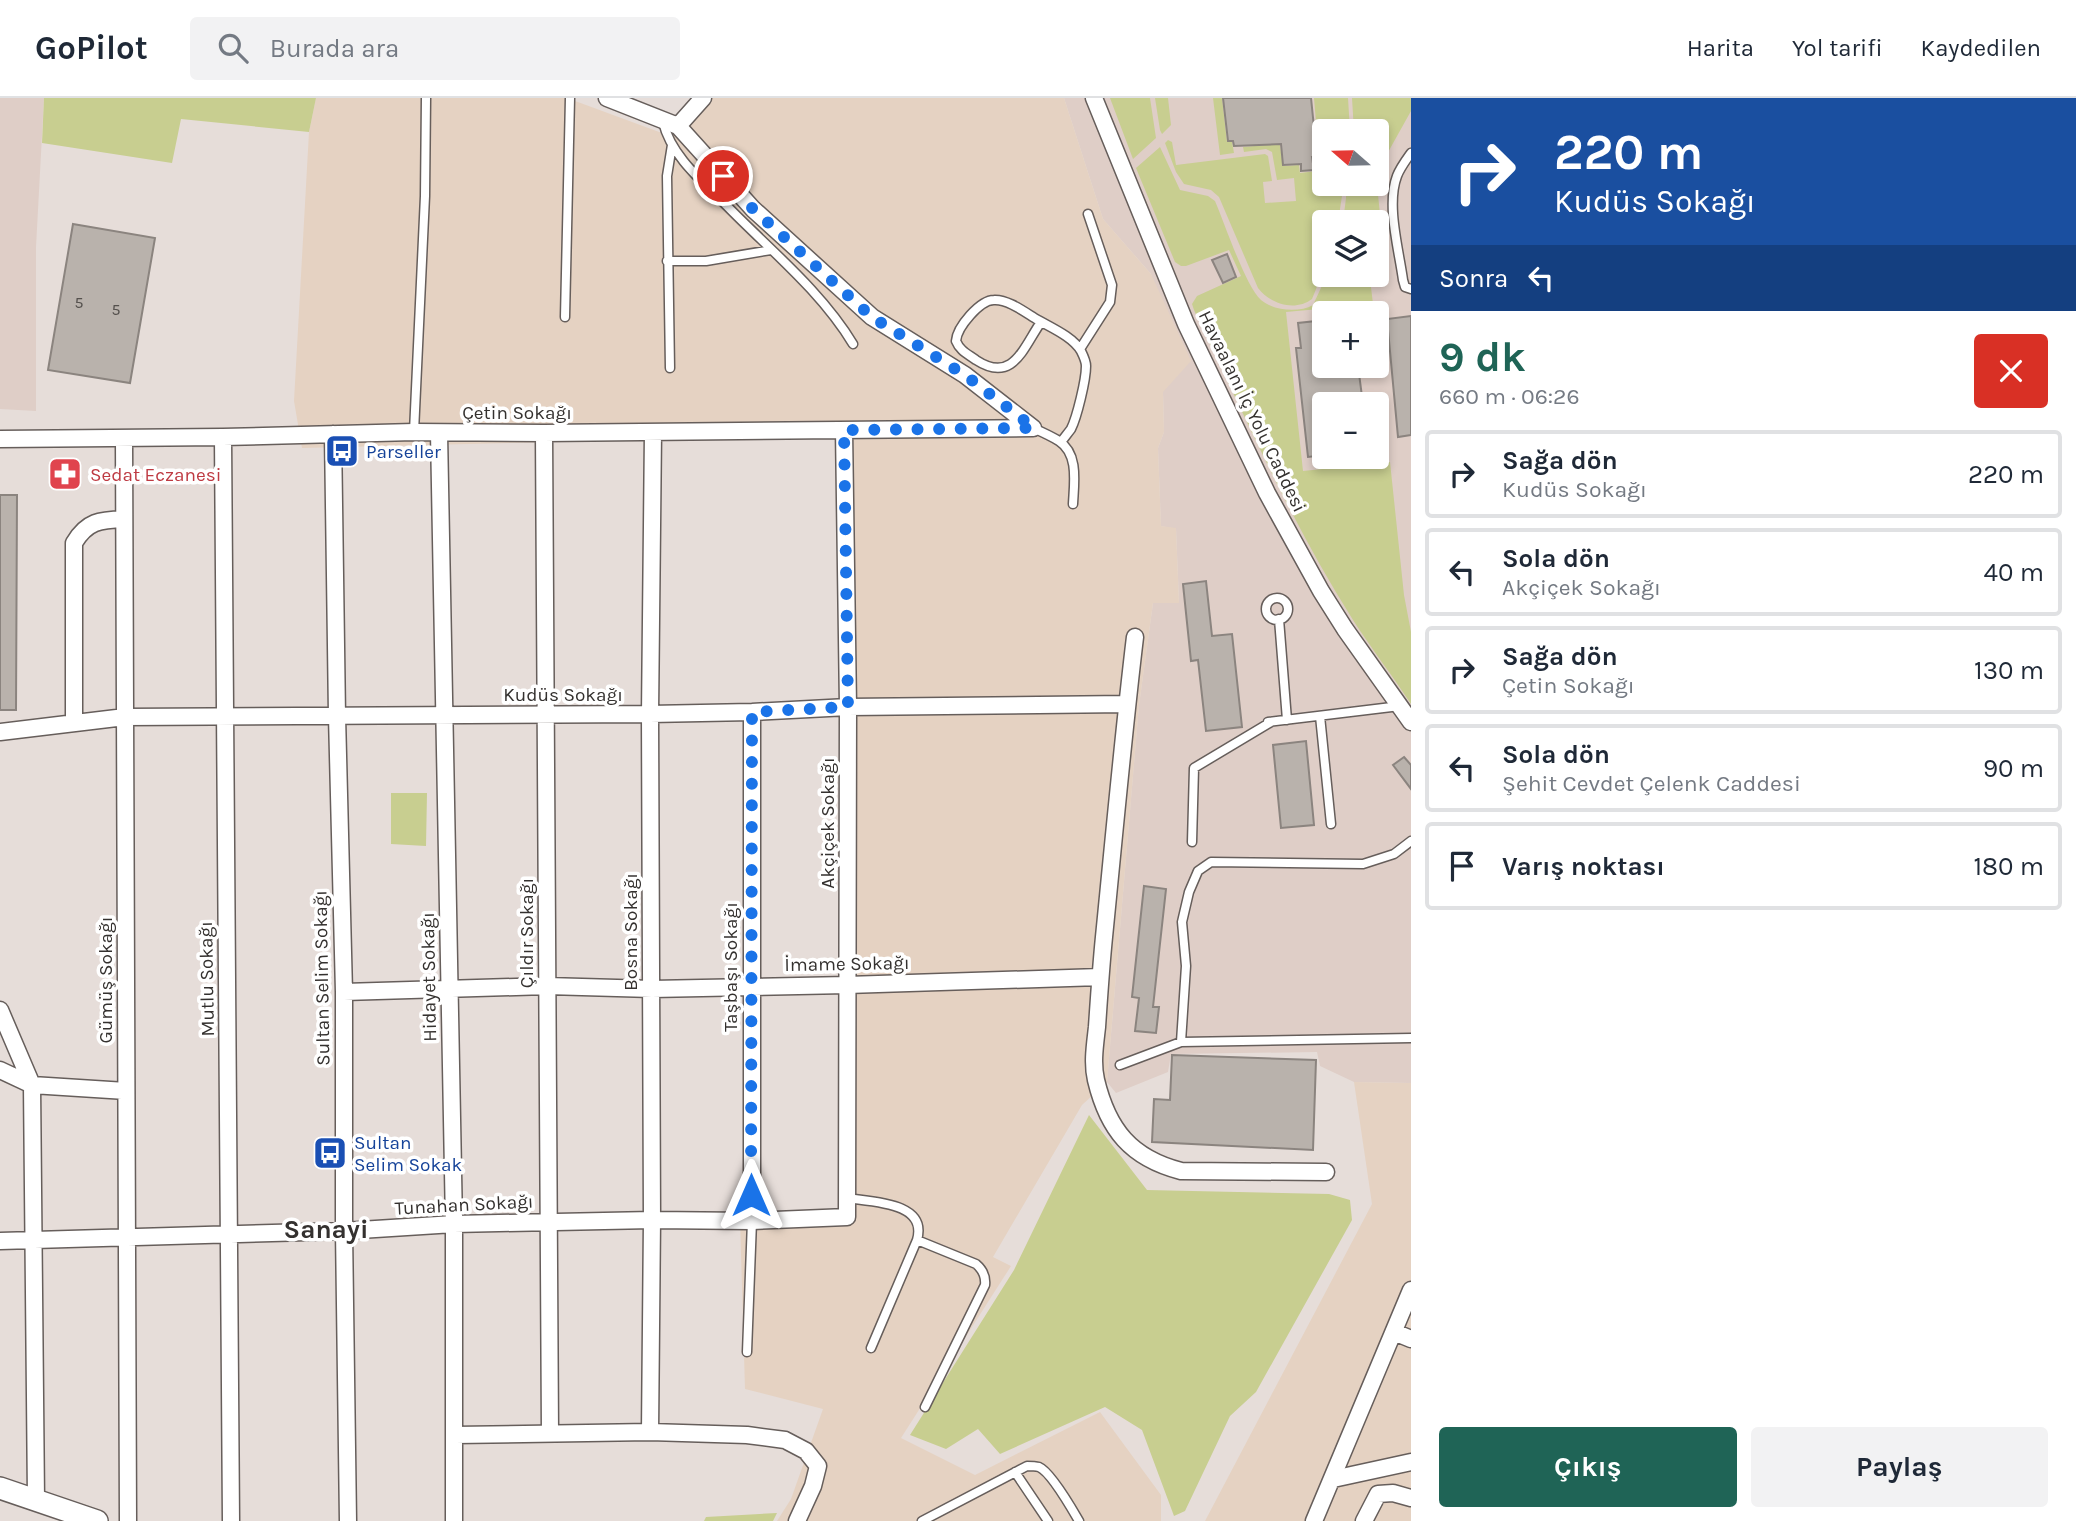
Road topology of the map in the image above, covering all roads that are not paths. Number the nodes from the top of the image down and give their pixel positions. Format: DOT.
graph roads {
  1 [pos="426,98"];
  2 [pos="570,98"];
  3 [pos="607,98"];
  4 [pos="703,98"];
  5 [pos="1094,98"];
  6 [pos="670,123"];
  7 [pos="672,145"];
  8 [pos="1411,153"];
  9 [pos="1088,214"];
  10 [pos="771,250"];
  11 [pos="667,261"];
  12 [pos="1411,289"];
  13 [pos="565,317"];
  14 [pos="1041,322"];
  15 [pos="853,344"];
  16 [pos="1080,349"];
  17 [pos="670,368"];
  18 [pos="1034,428"];
  19 [pos="844,430"];
  20 [pos="414,432"];
  21 [pos="653,432"];
  22 [pos="439,433"];
  23 [pos="544,433"];
  24 [pos="333,434"];
  25 [pos="223,437"];
  26 [pos="124,438"];
  27 [pos="0,439"];
  28 [pos="1061,442"];
  29 [pos="1073,504"];
  30 [pos="124,519"];
  31 [pos="1279,619"];
  32 [pos="1135,637"];
  33 [pos="1127,704"];
  34 [pos="1400,706"];
  35 [pos="848,707"];
  36 [pos="752,712"];
  37 [pos="650,714"];
  38 [pos="547,715"];
  39 [pos="224,716"];
  40 [pos="337,716"];
  41 [pos="445,716"];
  42 [pos="1320,716"];
  43 [pos="125,717"];
  44 [pos="1287,720"];
  45 [pos="74,722"];
  46 [pos="1271,722"];
  47 [pos="1411,722"];
  48 [pos="1260,723"];
  49 [pos="0,732"];
  50 [pos="1331,824"];
  51 [pos="1411,841"];
  52 [pos="1192,842"];
  53 [pos="1100,977"];
  54 [pos="847,985"];
  55 [pos="547,986"];
  56 [pos="751,986"];
  57 [pos="449,989"];
  58 [pos="652,989"];
  59 [pos="344,992"];
  60 [pos="0,1010"];
  61 [pos="1411,1038"];
  62 [pos="1181,1042"];
  63 [pos="1120,1065"];
  64 [pos="0,1070"];
  65 [pos="32,1085"];
  66 [pos="126,1091"];
  67 [pos="1326,1172"];
  68 [pos="846,1198"];
  69 [pos="847,1216"];
  70 [pos="652,1220"];
  71 [pos="550,1221"];
  72 [pos="751,1221"];
  73 [pos="454,1224"];
  74 [pos="344,1231"];
  75 [pos="231,1234"];
  76 [pos="127,1237"];
  77 [pos="34,1240"];
  78 [pos="917,1240"];
  79 [pos="0,1241"];
  80 [pos="1411,1290"];
  81 [pos="1394,1332"];
  82 [pos="1411,1339"];
  83 [pos="871,1348"];
  84 [pos="747,1352"];
  85 [pos="925,1406"];
  86 [pos="650,1432"];
  87 [pos="550,1433"];
  88 [pos="455,1435"];
  89 [pos="1411,1462"];
  90 [pos="1015,1472"];
  91 [pos="1332,1479"];
  92 [pos="0,1488"];
  93 [pos="1411,1498"];
  94 [pos="36,1500"];
  95 [pos="97,1521"];
  96 [pos="128,1521"];
  97 [pos="231,1521"];
  98 [pos="348,1521"];
  99 [pos="454,1521"];
  100 [pos="797,1521"];
  101 [pos="922,1521"];
  102 [pos="1048,1521"];
  103 [pos="1079,1521"];
  104 [pos="1314,1521"];
  105 [pos="1364,1521"];
  1 -- 20 [label="lane"];
  2 -- 13 [label="lane"];
  3 -- 6 [label="street"];
  4 -- 6 [label="street"];
  5 -- 34 [label="street, Havaalanı İç Yolu Caddesi"];
  6 -- 7 [label="lane"];
  6 -- 18 [label="street"];
  7 -- 10 [label="lane"];
  7 -- 11 [label="lane"];
  8 -- 12 [label="lane"];
  9 -- 16 [label="lane"];
  10 -- 11 [label="lane"];
  10 -- 15 [label="lane"];
  11 -- 17 [label="lane"];
  14 -- 14 [label="lane"];
  14 -- 16 [label="lane"];
  16 -- 28 [label="lane"];
  18 -- 19 [label="street, Çetin Sokağı"];
  18 -- 28 [label="lane"];
  19 -- 21 [label="street, Çetin Sokağı"];
  19 -- 35 [label="street, Akçiçek Sokağı"];
  20 -- 22 [label="street, Çetin Sokağı"];
  20 -- 24 [label="street, Çetin Sokağı"];
  21 -- 23 [label="street, Çetin Sokağı"];
  21 -- 37 [label="street, Bosna Sokağı"];
  22 -- 23 [label="street, Çetin Sokağı"];
  22 -- 41 [label="street, Hidayet Sokağı"];
  23 -- 38 [label="street, Çıldır Sokağı"];
  24 -- 25 [label="street, Çetin Sokağı"];
  24 -- 40 [label="street, Sultan Selim Sokağı"];
  25 -- 26 [label="street, Çetin Sokağı"];
  25 -- 39 [label="street, Mutlu Sokağı"];
  26 -- 27 [label="street, Çetin Sokağı"];
  26 -- 30 [label="street, Gümüş Sokağı"];
  28 -- 29 [label="lane"];
  30 -- 43 [label="street, Gümüş Sokağı"];
  30 -- 45 [label="street"];
  31 -- 44 [label="lane"];
  32 -- 33 [label="street"];
  33 -- 35 [label="street, Kudüs Sokağı"];
  33 -- 53 [label="street"];
  34 -- 42 [label="lane"];
  34 -- 47 [label="street, Havaalanı İç Yolu Caddesi"];
  35 -- 36 [label="street, Kudüs Sokağı"];
  35 -- 54 [label="street, Akçiçek Sokağı"];
  36 -- 37 [label="street, Kudüs Sokağı"];
  36 -- 56 [label="street, Taşbaşı Sokağı"];
  37 -- 38 [label="street, Kudüs Sokağı"];
  37 -- 58 [label="street, Bosna Sokağı"];
  38 -- 41 [label="street, Kudüs Sokağı"];
  38 -- 55 [label="street, Çıldır Sokağı"];
  39 -- 40 [label="street, Kudüs Sokağı"];
  39 -- 43 [label="street, Kudüs Sokağı"];
  39 -- 75 [label="street, Mutlu Sokağı"];
  40 -- 41 [label="street, Kudüs Sokağı"];
  40 -- 59 [label="street, Sultan Selim Sokağı"];
  41 -- 57 [label="street, Hidayet Sokağı"];
  42 -- 44 [label="lane"];
  42 -- 50 [label="lane"];
  43 -- 45 [label="street, Kudüs Sokağı"];
  43 -- 66 [label="street, Gümüş Sokağı"];
  44 -- 46 [label="lane"];
  45 -- 49 [label="street, Kudüs Sokağı"];
  46 -- 48 [label="lane"];
  46 -- 52 [label="lane"];
  51 -- 62 [label="lane"];
  53 -- 54 [label="street, İmame Sokağı"];
  53 -- 67 [label="street"];
  54 -- 56 [label="street, İmame Sokağı"];
  54 -- 68 [label="street, Akçiçek Sokağı"];
  55 -- 57 [label="street, İmame Sokağı"];
  55 -- 58 [label="street, İmame Sokağı"];
  55 -- 71 [label="street, Çıldır Sokağı"];
  56 -- 58 [label="street, İmame Sokağı"];
  56 -- 72 [label="street, Taşbaşı Sokağı"];
  57 -- 59 [label="street, İmame Sokağı"];
  57 -- 73 [label="street, Hidayet Sokağı"];
  58 -- 70 [label="street, Bosna Sokağı"];
  59 -- 74 [label="street, Sultan Selim Sokağı"];
  60 -- 65 [label="street"];
  61 -- 62 [label="lane"];
  62 -- 63 [label="lane"];
  64 -- 65 [label="street"];
  65 -- 66 [label="street"];
  65 -- 77 [label="street"];
  66 -- 76 [label="street, Gümüş Sokağı"];
  68 -- 69 [label="street, Akçiçek Sokağı"];
  68 -- 78 [label="lane"];
  69 -- 72 [label="street, Tunahan Sokağı"];
  70 -- 71 [label="street, Tunahan Sokağı"];
  70 -- 72 [label="street, Tunahan Sokağı"];
  70 -- 86 [label="street, Bosna Sokağı"];
  71 -- 73 [label="street, Tunahan Sokağı"];
  71 -- 87 [label="street, Çıldır Sokağı"];
  72 -- 84 [label="lane"];
  73 -- 74 [label="street, Tunahan Sokağı"];
  73 -- 88 [label="street, Hidayet Sokağı"];
  74 -- 75 [label="street, Tunahan Sokağı"];
  74 -- 98 [label="street, Sultan Selim Sokağı"];
  75 -- 76 [label="street, Tunahan Sokağı"];
  75 -- 97 [label="street, Mutlu Sokağı"];
  76 -- 77 [label="street, Tunahan Sokağı"];
  76 -- 96 [label="street, Gümüş Sokağı"];
  77 -- 79 [label="street, Tunahan Sokağı"];
  77 -- 94 [label="street"];
  78 -- 83 [label="lane"];
  78 -- 85 [label="lane"];
  80 -- 81 [label="street"];
  81 -- 82 [label="street"];
  81 -- 91 [label="street"];
  86 -- 87 [label="street"];
  86 -- 100 [label="street"];
  87 -- 88 [label="street"];
  88 -- 99 [label="street, Hidayet Sokağı"];
  89 -- 91 [label="street"];
  90 -- 101 [label="lane"];
  90 -- 102 [label="lane"];
  90 -- 103 [label="lane"];
  91 -- 104 [label="street"];
  92 -- 94 [label="street"];
  93 -- 105 [label="street"];
  94 -- 95 [label="street"];
}
